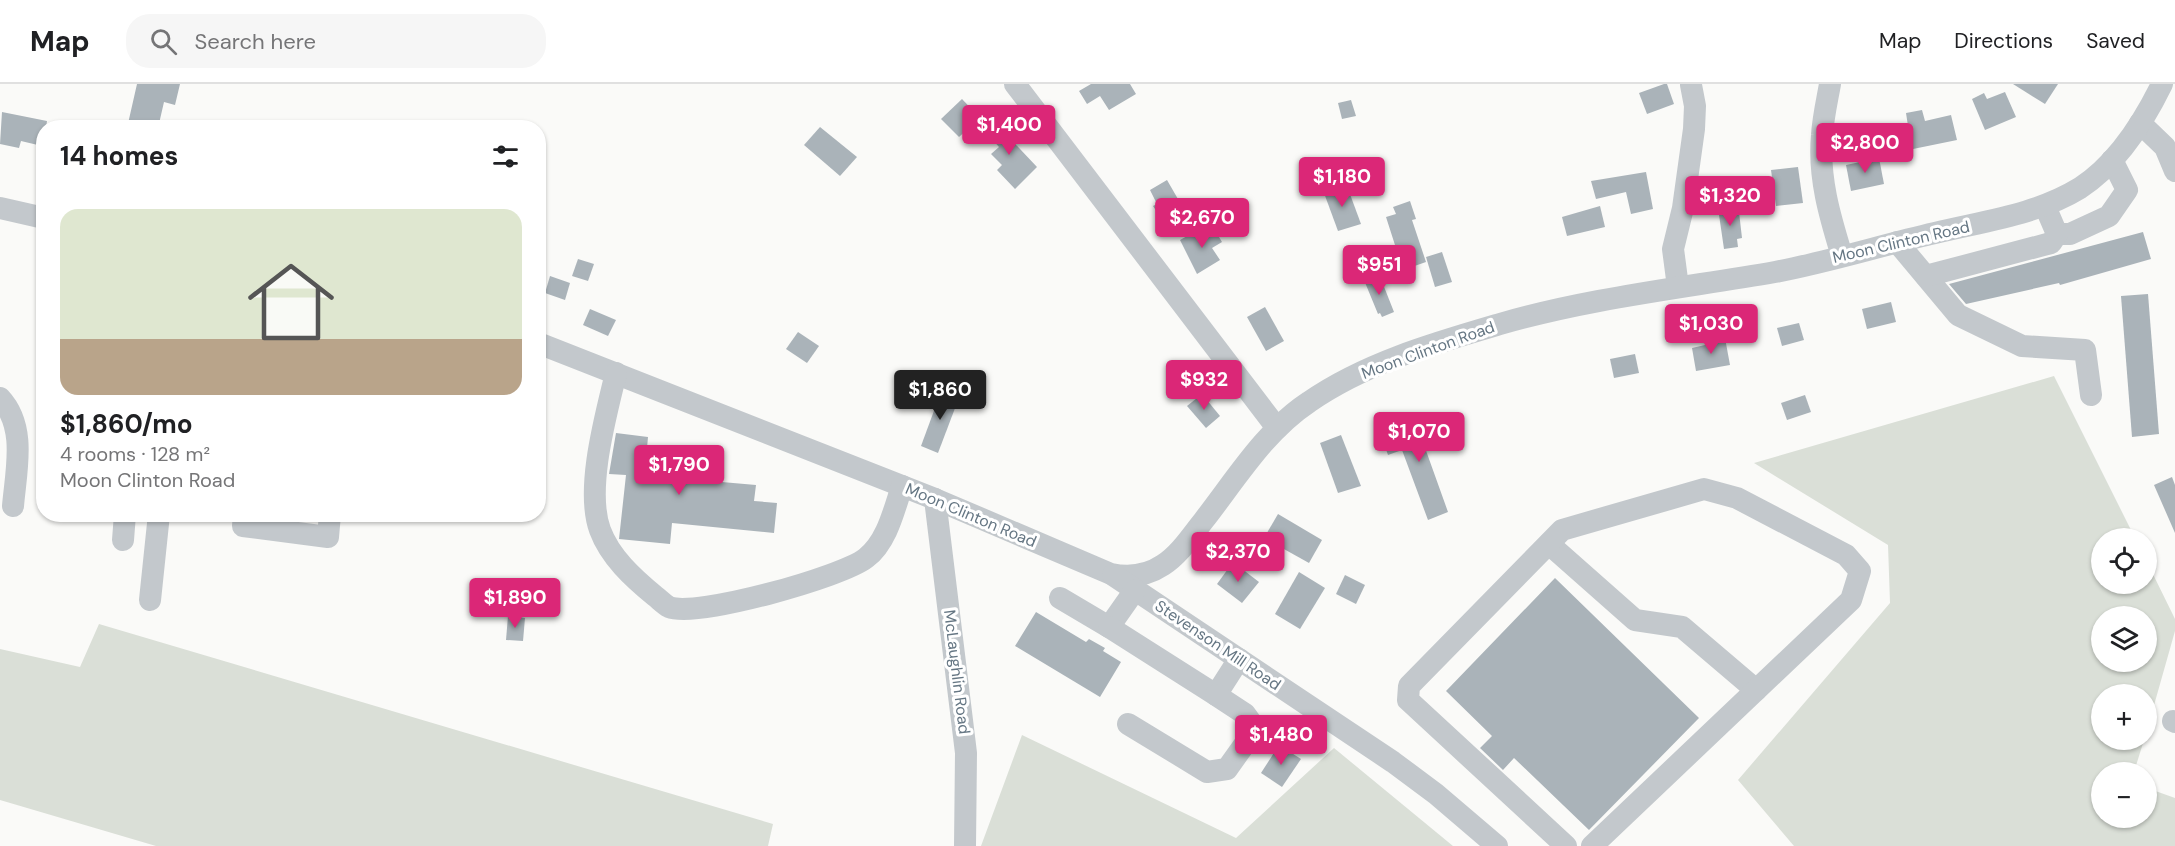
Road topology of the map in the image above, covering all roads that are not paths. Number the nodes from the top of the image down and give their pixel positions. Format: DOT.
graph roads {
  1 [pos="1015,84"];
  2 [pos="1830,84"];
  3 [pos="2162,84"];
  4 [pos="1691,85"];
  5 [pos="2140,123"];
  6 [pos="2112,160"];
  7 [pos="2175,171"];
  8 [pos="2045,206"];
  9 [pos="0,208"];
  10 [pos="36,216"];
  11 [pos="2057,234"];
  12 [pos="1898,242"];
  13 [pos="1842,256"];
  14 [pos="1926,276"];
  15 [pos="1678,287"];
  16 [pos="546,346"];
  17 [pos="616,373"];
  18 [pos="2091,395"];
  19 [pos="0,398"];
  20 [pos="1277,428"];
  21 [pos="902,486"];
  22 [pos="935,499"];
  23 [pos="13,506"];
  24 [pos="124,522"];
  25 [pos="158,522"];
  26 [pos="243,522"];
  27 [pos="329,522"];
  28 [pos="123,540"];
  29 [pos="1549,544"];
  30 [pos="1111,574"];
  31 [pos="1135,590"];
  32 [pos="1060,598"];
  33 [pos="150,600"];
  34 [pos="1109,627"];
  35 [pos="1239,659"];
  36 [pos="1756,690"];
  37 [pos="1216,695"];
  38 [pos="1128,723"];
  39 [pos="965,846"];
  40 [pos="1497,846"];
  41 [pos="1566,846"];
  42 [pos="1592,846"];
  1 -- 20 [label="street"];
  2 -- 13 [label="street"];
  3 -- 5 [label="street, Moon Clinton Road"];
  4 -- 15 [label="street"];
  5 -- 6 [label="street, Moon Clinton Road"];
  5 -- 7 [label="street"];
  6 -- 8 [label="street, Moon Clinton Road"];
  6 -- 11 [label="street"];
  8 -- 11 [label="street"];
  8 -- 12 [label="street, Moon Clinton Road"];
  9 -- 10 [label="street"];
  11 -- 14 [label="street"];
  12 -- 13 [label="street, Moon Clinton Road"];
  12 -- 14 [label="street"];
  13 -- 15 [label="street, Moon Clinton Road"];
  14 -- 18 [label="street"];
  15 -- 20 [label="street, Moon Clinton Road"];
  16 -- 17 [label="street, Moon Clinton Road"];
  17 -- 21 [label="street, Moon Clinton Road"];
  17 -- 21 [label="street"];
  19 -- 23 [label="street"];
  20 -- 30 [label="street, Moon Clinton Road"];
  21 -- 22 [label="street, Moon Clinton Road"];
  22 -- 30 [label="street, Moon Clinton Road"];
  22 -- 39 [label="street, McLaughlin Road"];
  24 -- 28 [label="street"];
  25 -- 33 [label="street"];
  26 -- 27 [label="street"];
  29 -- 36 [label="street"];
  29 -- 36 [label="street"];
  29 -- 41 [label="street"];
  30 -- 31 [label="street, Stevenson Mill Road"];
  31 -- 34 [label="street"];
  31 -- 35 [label="street, Stevenson Mill Road"];
  32 -- 34 [label="street"];
  34 -- 37 [label="street"];
  35 -- 37 [label="street"];
  35 -- 40 [label="street, Stevenson Mill Road"];
  36 -- 42 [label="street"];
  37 -- 38 [label="street"];
}
